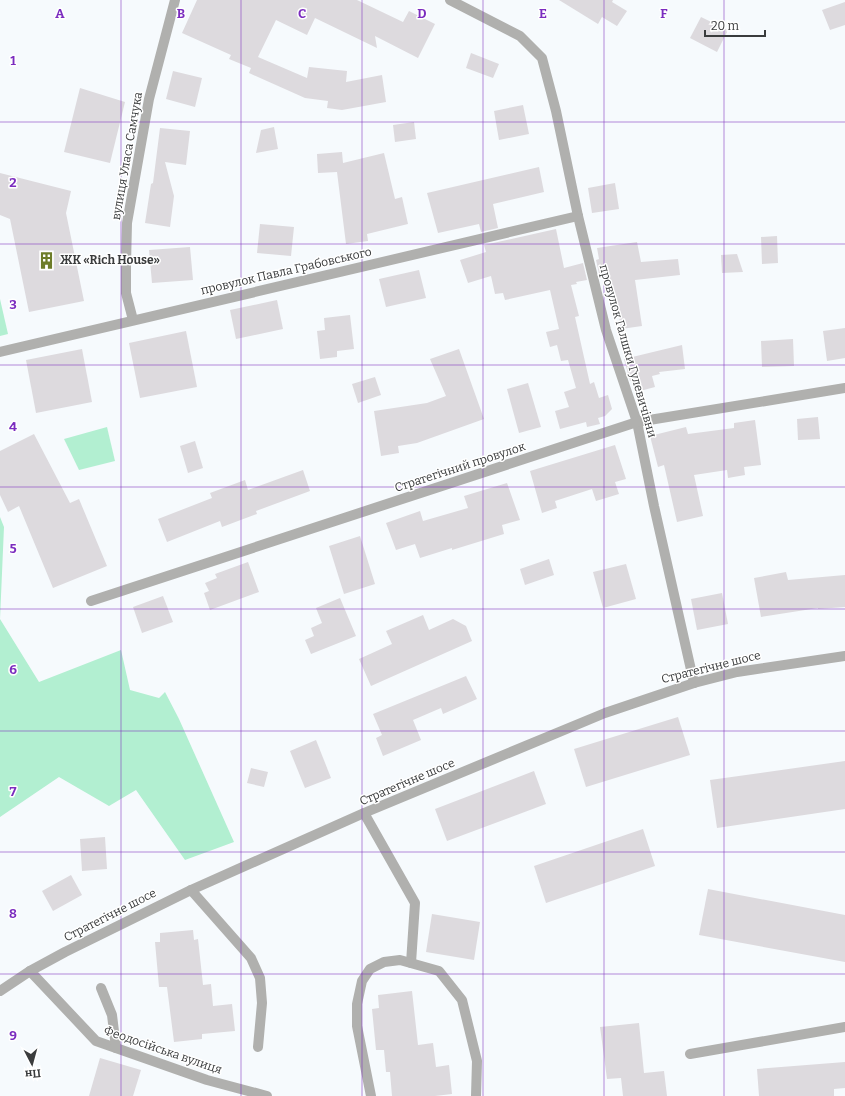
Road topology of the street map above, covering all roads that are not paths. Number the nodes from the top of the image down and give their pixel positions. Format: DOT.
graph roads {
  1 [pos="175,0"];
  2 [pos="450,0"];
  3 [pos="578,216"];
  4 [pos="133,320"];
  5 [pos="0,352"];
  6 [pos="845,388"];
  7 [pos="637,422"];
  8 [pos="91,601"];
  9 [pos="845,656"];
  10 [pos="694,682"];
  11 [pos="364,813"];
  12 [pos="191,890"];
  13 [pos="411,963"];
  14 [pos="30,971"];
  15 [pos="101,988"];
  16 [pos="0,992"];
  17 [pos="845,1027"];
  18 [pos="258,1047"];
  19 [pos="116,1048"];
  20 [pos="690,1054"];
  21 [pos="267,1096"];
  22 [pos="371,1096"];
  23 [pos="476,1096"];
  1 -- 4 [label="street, вулиця Уласа Самчука"];
  2 -- 3 [label="street, провулок Галшки Гулевичівни"];
  3 -- 4 [label="street, провулок Павла Грабовського"];
  3 -- 7 [label="street, провулок Галшки Гулевичівни"];
  4 -- 5 [label="street, провулок Павла Грабовського"];
  6 -- 7 [label="street, Стратегічний провулок"];
  7 -- 8 [label="street, Стратегічний провулок"];
  7 -- 10 [label="street, провулок Галшки Гулевичівни"];
  9 -- 10 [label="street, Стратегічне шосе"];
  10 -- 11 [label="street, Стратегічне шосе"];
  11 -- 12 [label="street, Стратегічне шосе"];
  11 -- 13 [label="street"];
  12 -- 14 [label="street, Стратегічне шосе"];
  12 -- 18 [label="street"];
  13 -- 22 [label="street"];
  13 -- 23 [label="street"];
  14 -- 16 [label="street, Стратегічне шосе"];
  14 -- 19 [label="street, Феодосійська вулиця"];
  15 -- 19 [label="street"];
  17 -- 20 [label="street"];
  19 -- 21 [label="street, Феодосійська вулиця"];
}
